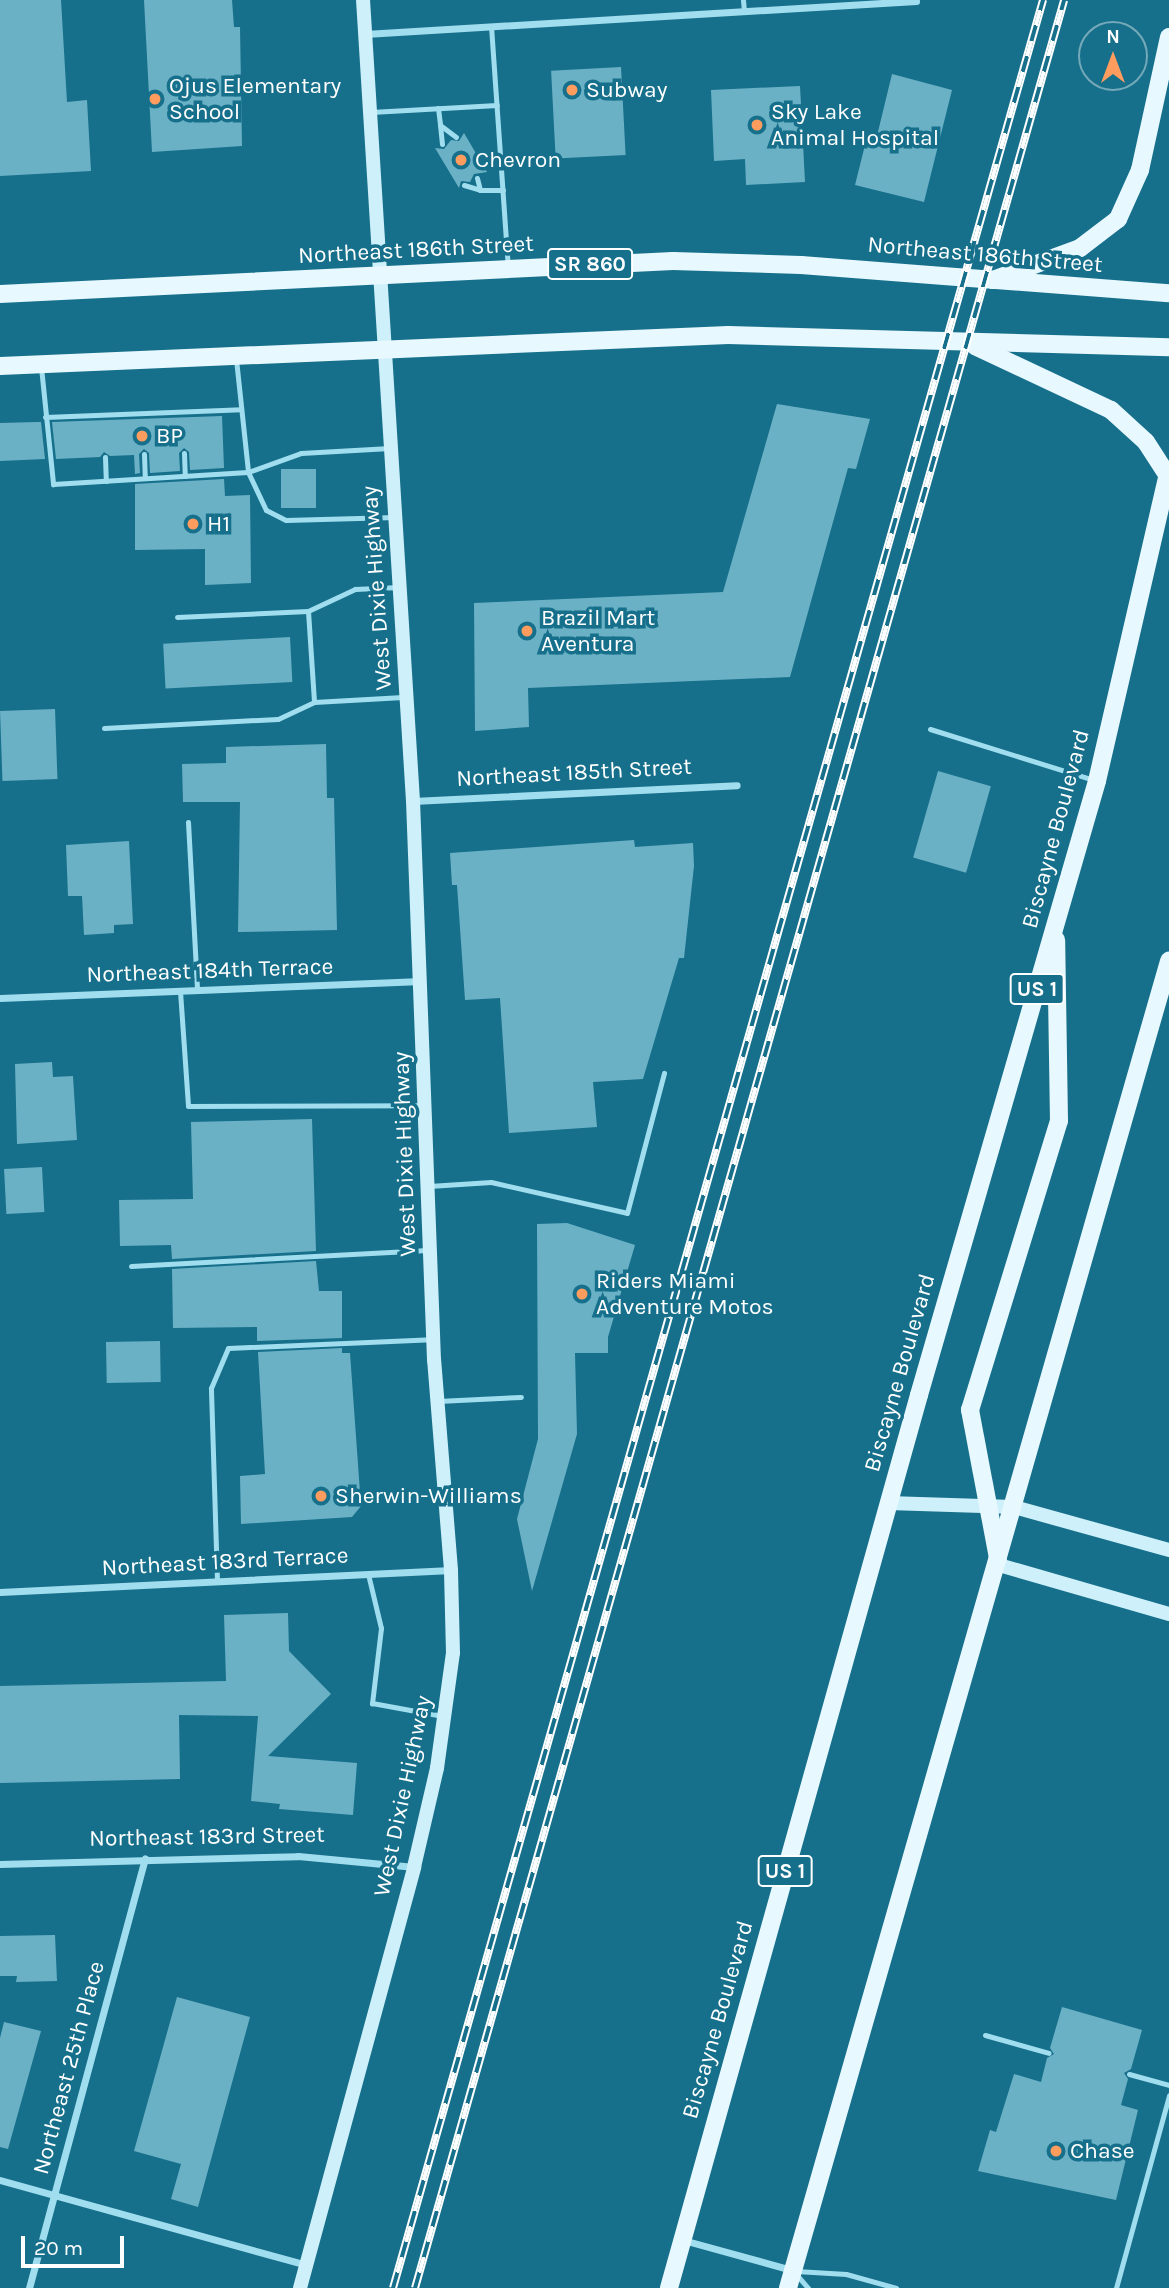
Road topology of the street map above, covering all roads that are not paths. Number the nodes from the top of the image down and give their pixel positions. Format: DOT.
graph roads {
  1 [pos="363,0"];
  2 [pos="743,0"];
  3 [pos="916,1"];
  4 [pos="744,11"];
  5 [pos="491,26"];
  6 [pos="364,34"];
  7 [pos="1169,37"];
  8 [pos="497,105"];
  9 [pos="438,108"];
  10 [pos="369,112"];
  11 [pos="440,125"];
  12 [pos="456,137"];
  13 [pos="442,144"];
  14 [pos="477,178"];
  15 [pos="464,185"];
  16 [pos="480,190"];
  17 [pos="503,190"];
  18 [pos="508,268"];
  19 [pos="378,275"];
  20 [pos="986,282"];
  21 [pos="1169,293"];
  22 [pos="0,294"];
  23 [pos="969,343"];
  24 [pos="1169,346"];
  25 [pos="384,350"];
  26 [pos="236,356"];
  27 [pos="41,364"];
  28 [pos="0,366"];
  29 [pos="241,409"];
  30 [pos="45,418"];
  31 [pos="390,448"];
  32 [pos="184,453"];
  33 [pos="144,454"];
  34 [pos="105,457"];
  35 [pos="248,472"];
  36 [pos="1168,473"];
  37 [pos="185,475"];
  38 [pos="145,478"];
  39 [pos="106,481"];
  40 [pos="395,517"];
  41 [pos="399,587"];
  42 [pos="308,611"];
  43 [pos="177,617"];
  44 [pos="407,697"];
  45 [pos="314,702"];
  46 [pos="104,728"];
  47 [pos="930,729"];
  48 [pos="1097,781"];
  49 [pos="737,785"];
  50 [pos="413,801"];
  51 [pos="188,822"];
  52 [pos="1056,922"];
  53 [pos="1169,961"];
  54 [pos="423,981"];
  55 [pos="197,990"];
  56 [pos="180,991"];
  57 [pos="0,998"];
  58 [pos="664,1073"];
  59 [pos="426,1105"];
  60 [pos="429,1186"];
  61 [pos="431,1250"];
  62 [pos="131,1266"];
  63 [pos="434,1339"];
  64 [pos="521,1397"];
  65 [pos="438,1401"];
  66 [pos="888,1503"];
  67 [pos="988,1505"];
  68 [pos="1014,1507"];
  69 [pos="1169,1550"];
  70 [pos="999,1565"];
  71 [pos="451,1570"];
  72 [pos="368,1574"];
  73 [pos="217,1581"];
  74 [pos="0,1592"];
  75 [pos="1169,1614"];
  76 [pos="445,1716"];
  77 [pos="145,1858"];
  78 [pos="0,1864"];
  79 [pos="414,1867"];
  80 [pos="985,2035"];
  81 [pos="1049,2053"];
  82 [pos="1129,2074"];
  83 [pos="1169,2085"];
  84 [pos="1169,2095"];
  85 [pos="0,2180"];
  86 [pos="56,2195"];
  87 [pos="682,2240"];
  88 [pos="307,2265"];
  89 [pos="791,2279"];
  90 [pos="29,2288"];
  91 [pos="300,2288"];
  92 [pos="669,2288"];
  93 [pos="808,2288"];
  94 [pos="896,2288"];
  95 [pos="1116,2288"];
  1 -- 6 [label="street, West Dixie Highway"];
  2 -- 4 [label="lane"];
  3 -- 4 [label="street"];
  4 -- 5 [label="street"];
  5 -- 6 [label="street"];
  5 -- 8 [label="lane"];
  6 -- 10 [label="street, West Dixie Highway"];
  7 -- 20 [label="main road"];
  8 -- 9 [label="lane"];
  8 -- 17 [label="lane"];
  9 -- 10 [label="lane"];
  9 -- 11 [label="lane"];
  10 -- 19 [label="street, West Dixie Highway"];
  11 -- 12 [label="lane"];
  11 -- 13 [label="lane"];
  14 -- 16 [label="lane"];
  15 -- 16 [label="lane"];
  16 -- 17 [label="lane"];
  17 -- 18 [label="lane"];
  18 -- 19 [label="main road, Northeast 186th Street / SR 860"];
  18 -- 20 [label="main road, Northeast 186th Street / SR 860"];
  19 -- 22 [label="main road, Northeast 186th Street / SR 860"];
  19 -- 25 [label="street, West Dixie Highway"];
  20 -- 21 [label="main road, Northeast 186th Street / SR 860"];
  23 -- 24 [label="main road"];
  23 -- 25 [label="main road"];
  23 -- 36 [label="main road"];
  25 -- 26 [label="main road"];
  25 -- 31 [label="street, West Dixie Highway"];
  26 -- 27 [label="main road"];
  26 -- 29 [label="lane"];
  27 -- 28 [label="main road"];
  27 -- 30 [label="lane"];
  29 -- 30 [label="lane"];
  29 -- 35 [label="lane"];
  30 -- 39 [label="lane"];
  31 -- 35 [label="lane"];
  31 -- 40 [label="street, West Dixie Highway"];
  32 -- 37 [label="lane"];
  33 -- 38 [label="lane"];
  34 -- 39 [label="lane"];
  35 -- 37 [label="lane"];
  35 -- 40 [label="lane"];
  36 -- 48 [label="main road, Biscayne Boulevard / US 1"];
  37 -- 38 [label="lane"];
  38 -- 39 [label="lane"];
  40 -- 41 [label="street, West Dixie Highway"];
  41 -- 42 [label="lane"];
  41 -- 44 [label="street, West Dixie Highway"];
  42 -- 43 [label="lane"];
  42 -- 45 [label="lane"];
  44 -- 45 [label="lane"];
  44 -- 50 [label="street, West Dixie Highway"];
  45 -- 46 [label="lane"];
  47 -- 48 [label="lane"];
  48 -- 52 [label="main road, Biscayne Boulevard / US 1"];
  49 -- 50 [label="street, Northeast 185th Street"];
  50 -- 54 [label="street, West Dixie Highway"];
  51 -- 55 [label="lane"];
  52 -- 66 [label="main road, Biscayne Boulevard / US 1"];
  52 -- 67 [label="main road"];
  53 -- 68 [label="main road"];
  54 -- 55 [label="street, Northeast 184th Terrace"];
  54 -- 59 [label="street, West Dixie Highway"];
  55 -- 56 [label="street, Northeast 184th Terrace"];
  56 -- 57 [label="street, Northeast 184th Terrace"];
  56 -- 59 [label="lane"];
  58 -- 60 [label="lane"];
  59 -- 60 [label="street, West Dixie Highway"];
  60 -- 61 [label="street, West Dixie Highway"];
  61 -- 62 [label="lane"];
  61 -- 63 [label="street, West Dixie Highway"];
  63 -- 65 [label="street, West Dixie Highway"];
  63 -- 73 [label="lane"];
  64 -- 65 [label="lane"];
  65 -- 71 [label="street, West Dixie Highway"];
  66 -- 67 [label="street"];
  66 -- 87 [label="main road, Biscayne Boulevard / US 1"];
  67 -- 68 [label="street"];
  67 -- 70 [label="main road"];
  68 -- 69 [label="street"];
  68 -- 70 [label="main road"];
  70 -- 75 [label="street"];
  70 -- 89 [label="main road"];
  71 -- 72 [label="street, Northeast 183rd Terrace"];
  71 -- 76 [label="street, West Dixie Highway"];
  72 -- 73 [label="street, Northeast 183rd Terrace"];
  72 -- 76 [label="lane"];
  73 -- 74 [label="street, Northeast 183rd Terrace"];
  76 -- 79 [label="street, West Dixie Highway"];
  77 -- 78 [label="street, Northeast 183rd Street"];
  77 -- 79 [label="street, Northeast 183rd Street"];
  77 -- 86 [label="street, Northeast 25th Place"];
  79 -- 88 [label="street, West Dixie Highway"];
  80 -- 81 [label="lane"];
  82 -- 83 [label="lane"];
  84 -- 95 [label="lane"];
  85 -- 86 [label="street"];
  86 -- 88 [label="street"];
  86 -- 90 [label="street, Northeast 25th Place"];
  87 -- 89 [label="street"];
  87 -- 92 [label="main road, Biscayne Boulevard / US 1"];
  88 -- 91 [label="street, West Dixie Highway"];
  89 -- 93 [label="lane"];
  89 -- 94 [label="lane"];
}
